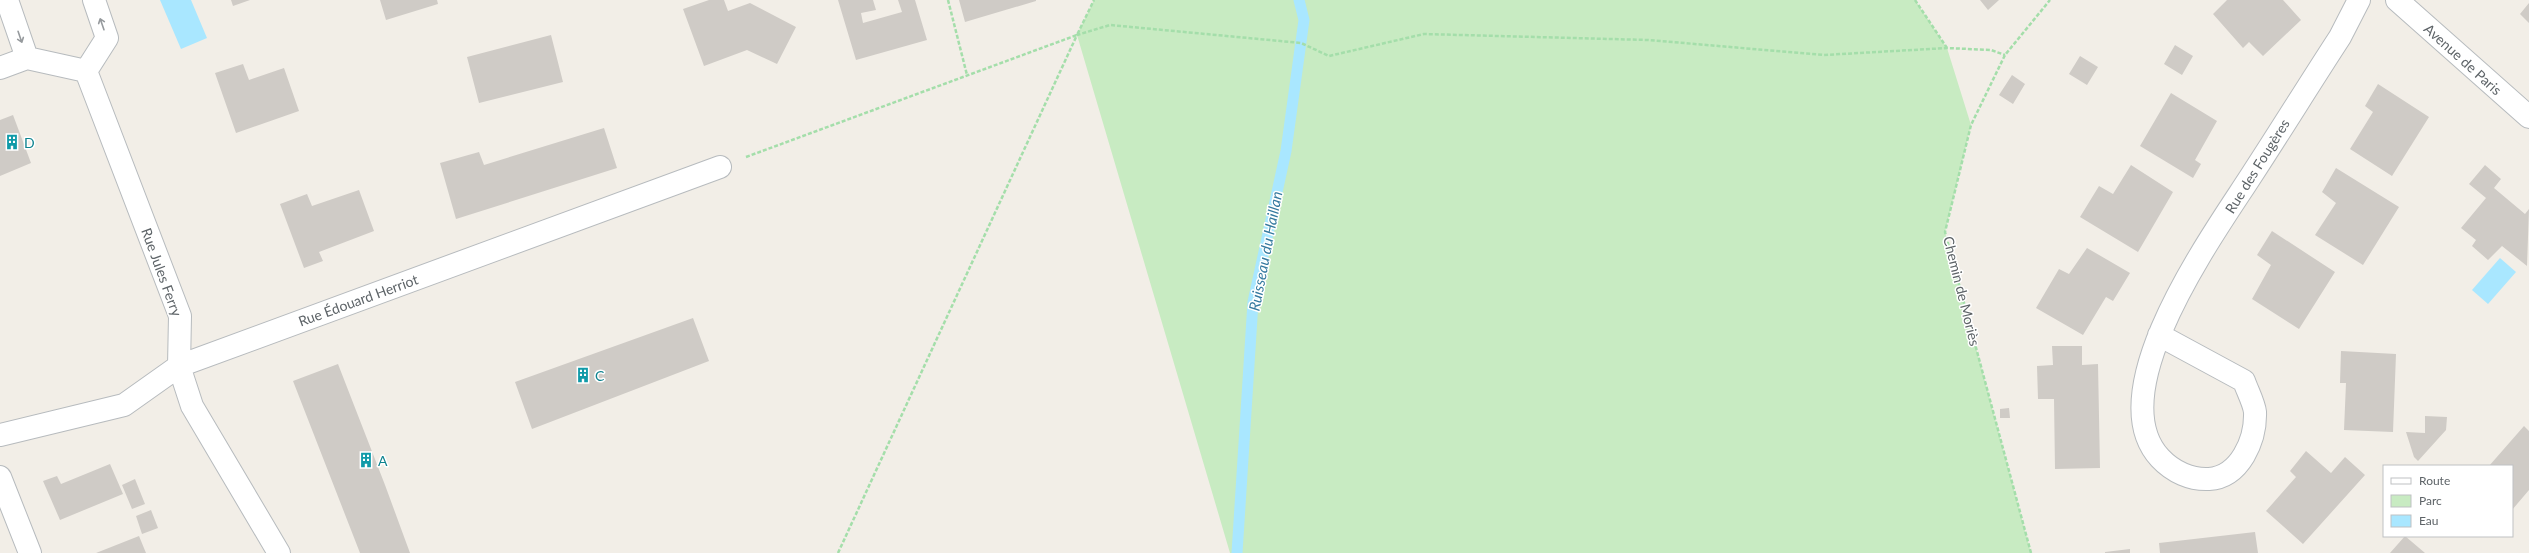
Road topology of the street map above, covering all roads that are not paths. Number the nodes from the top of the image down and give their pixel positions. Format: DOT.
graph roads {
  1 [pos="7,0"];
  2 [pos="94,0"];
  3 [pos="2359,0"];
  4 [pos="2397,0"];
  5 [pos="27,58"];
  6 [pos="0,68"];
  7 [pos="86,71"];
  8 [pos="2529,118"];
  9 [pos="720,167"];
  10 [pos="2159,335"];
  11 [pos="179,366"];
  12 [pos="0,435"];
  13 [pos="0,477"];
  14 [pos="30,553"];
  15 [pos="279,553"];
  1 -- 5 [label="street, one-way"];
  7 -- 2 [label="street, one-way"];
  3 -- 10 [label="street, Rue des Fougères"];
  4 -- 8 [label="street, Avenue de Paris"];
  5 -- 6 [label="street"];
  5 -- 7 [label="street"];
  7 -- 11 [label="street, Rue Jules Ferry"];
  9 -- 11 [label="street, Rue Édouard Herriot"];
  10 -- 10 [label="street, Rue des Fougères"];
  11 -- 12 [label="street, Rue Édouard Herriot"];
  11 -- 15 [label="street, Rue Jules Ferry"];
  13 -- 14 [label="street"];
}
